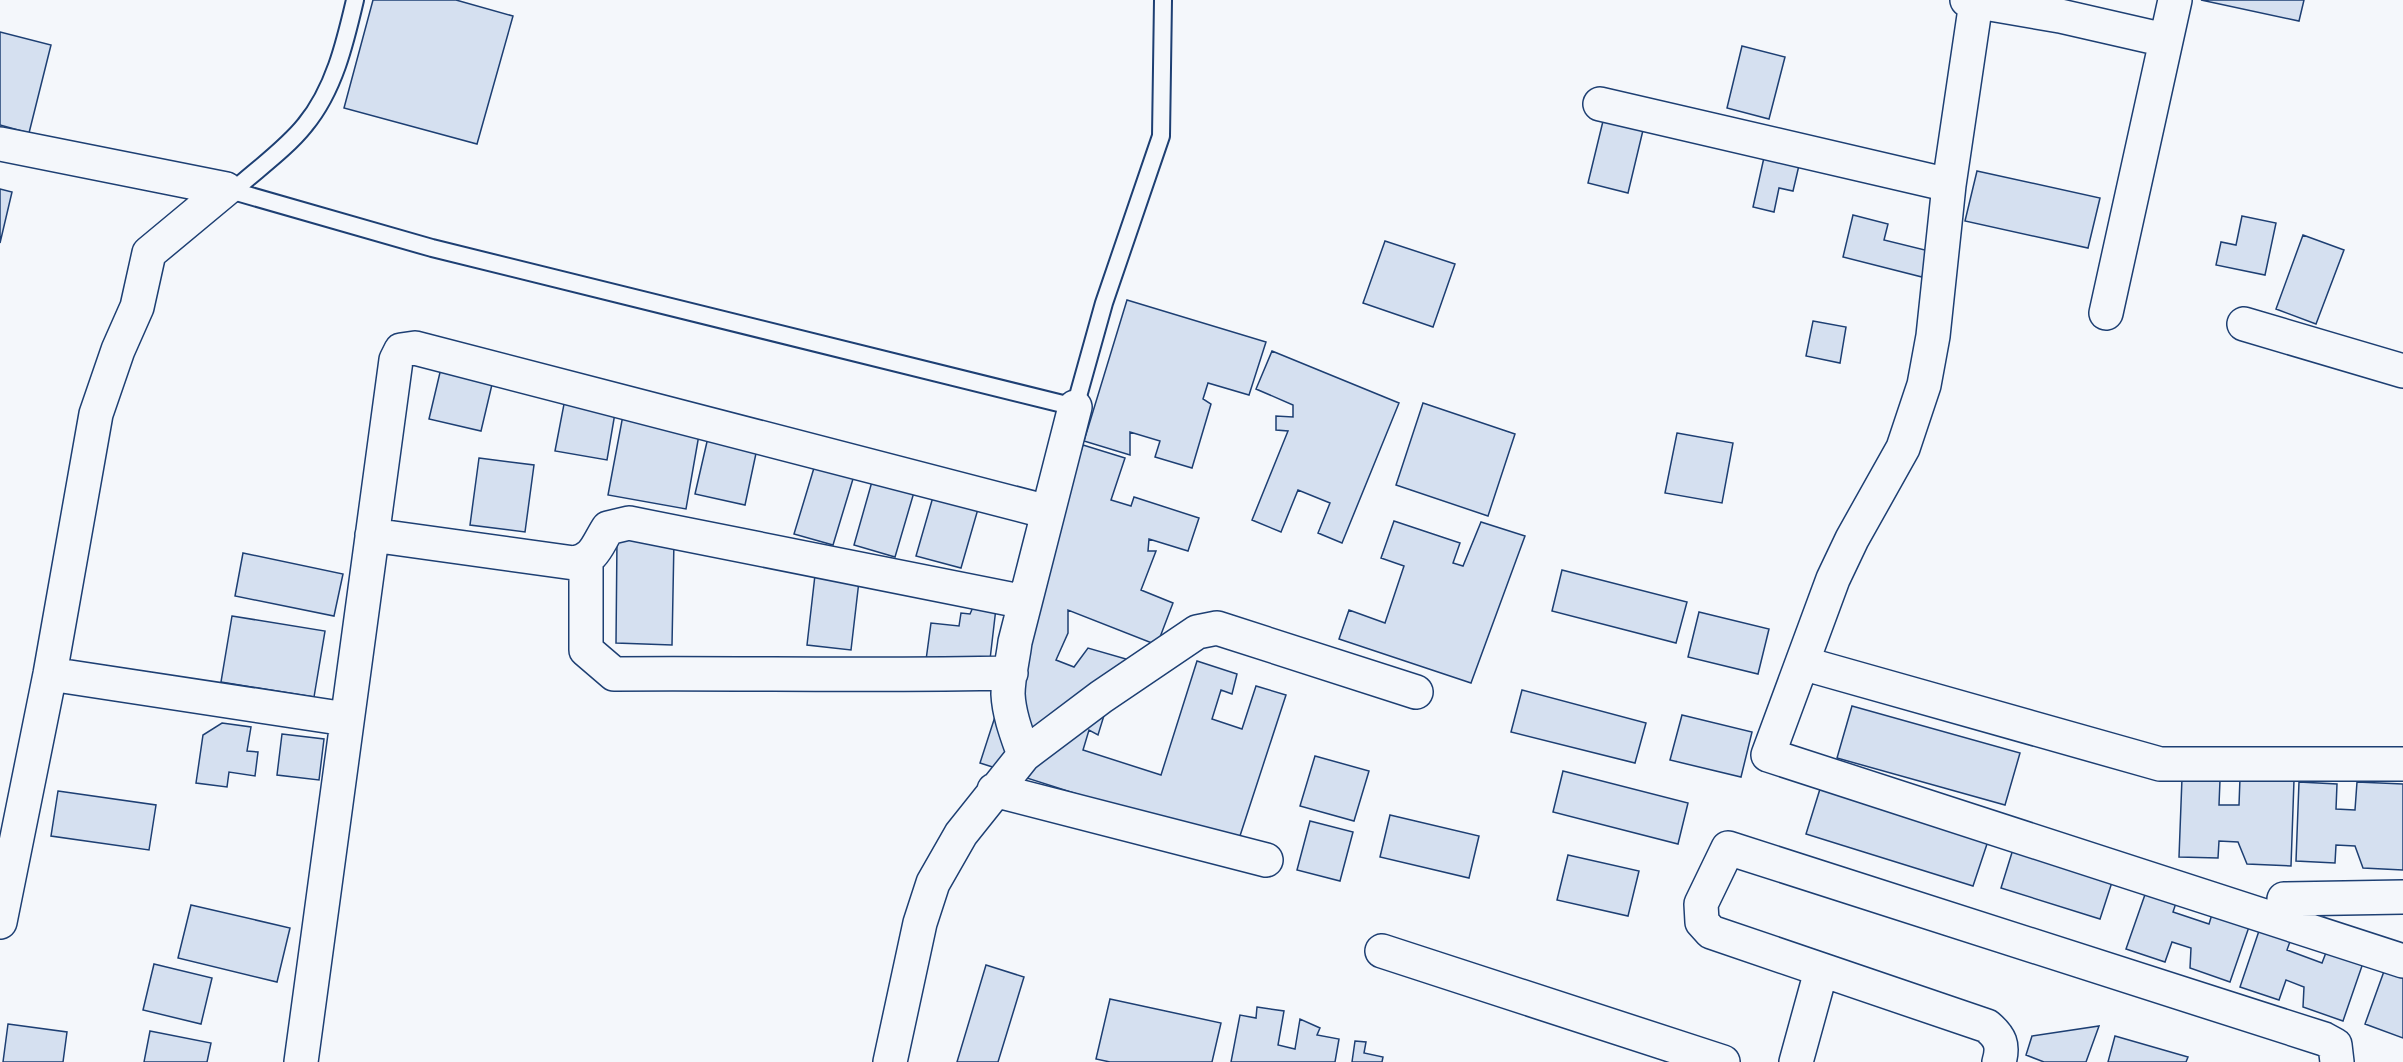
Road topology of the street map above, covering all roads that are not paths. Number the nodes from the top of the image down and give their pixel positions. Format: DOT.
graph roads {
  1 [pos="355,0"];
  2 [pos="1163,0"];
  3 [pos="2175,0"];
  4 [pos="1971,1"];
  5 [pos="2062,8"];
  6 [pos="2165,40"];
  7 [pos="1600,104"];
  8 [pos="0,144"];
  9 [pos="1949,185"];
  10 [pos="2106,313"];
  11 [pos="2244,324"];
  12 [pos="2403,371"];
  13 [pos="1075,407"];
  14 [pos="1048,512"];
  15 [pos="372,535"];
  16 [pos="586,561"];
  17 [pos="1025,602"];
  18 [pos="1802,663"];
  19 [pos="1011,672"];
  20 [pos="50,674"];
  21 [pos="1416,692"];
  22 [pos="346,719"];
  23 [pos="1024,755"];
  24 [pos="2403,764"];
  25 [pos="994,790"];
  26 [pos="1266,860"];
  27 [pos="2403,897"];
  28 [pos="2284,899"];
  29 [pos="0,922"];
  30 [pos="1382,951"];
  31 [pos="2403,961"];
  32 [pos="1821,971"];
  33 [pos="301,1062"];
  34 [pos="890,1062"];
  35 [pos="1723,1062"];
  36 [pos="1796,1062"];
  37 [pos="2000,1062"];
  38 [pos="2337,1062"];
  1 -- 13 [label="lane"];
  2 -- 13 [label="lane"];
  3 -- 6 [label="street"];
  4 -- 5 [label="street"];
  4 -- 9 [label="street"];
  5 -- 6 [label="street"];
  6 -- 10 [label="street"];
  7 -- 9 [label="street"];
  8 -- 20 [label="street"];
  9 -- 18 [label="street"];
  11 -- 12 [label="street"];
  13 -- 14 [label="street"];
  14 -- 15 [label="street"];
  14 -- 17 [label="street"];
  15 -- 16 [label="street"];
  15 -- 22 [label="street"];
  16 -- 17 [label="street"];
  16 -- 19 [label="street"];
  17 -- 19 [label="street"];
  18 -- 24 [label="street"];
  18 -- 31 [label="street"];
  19 -- 23 [label="street"];
  20 -- 22 [label="street"];
  20 -- 29 [label="street"];
  21 -- 23 [label="street"];
  22 -- 33 [label="street"];
  23 -- 25 [label="street"];
  25 -- 26 [label="street"];
  25 -- 34 [label="street"];
  27 -- 28 [label="street"];
  30 -- 35 [label="street"];
  32 -- 36 [label="street"];
  32 -- 37 [label="street"];
  32 -- 38 [label="street"];
}
